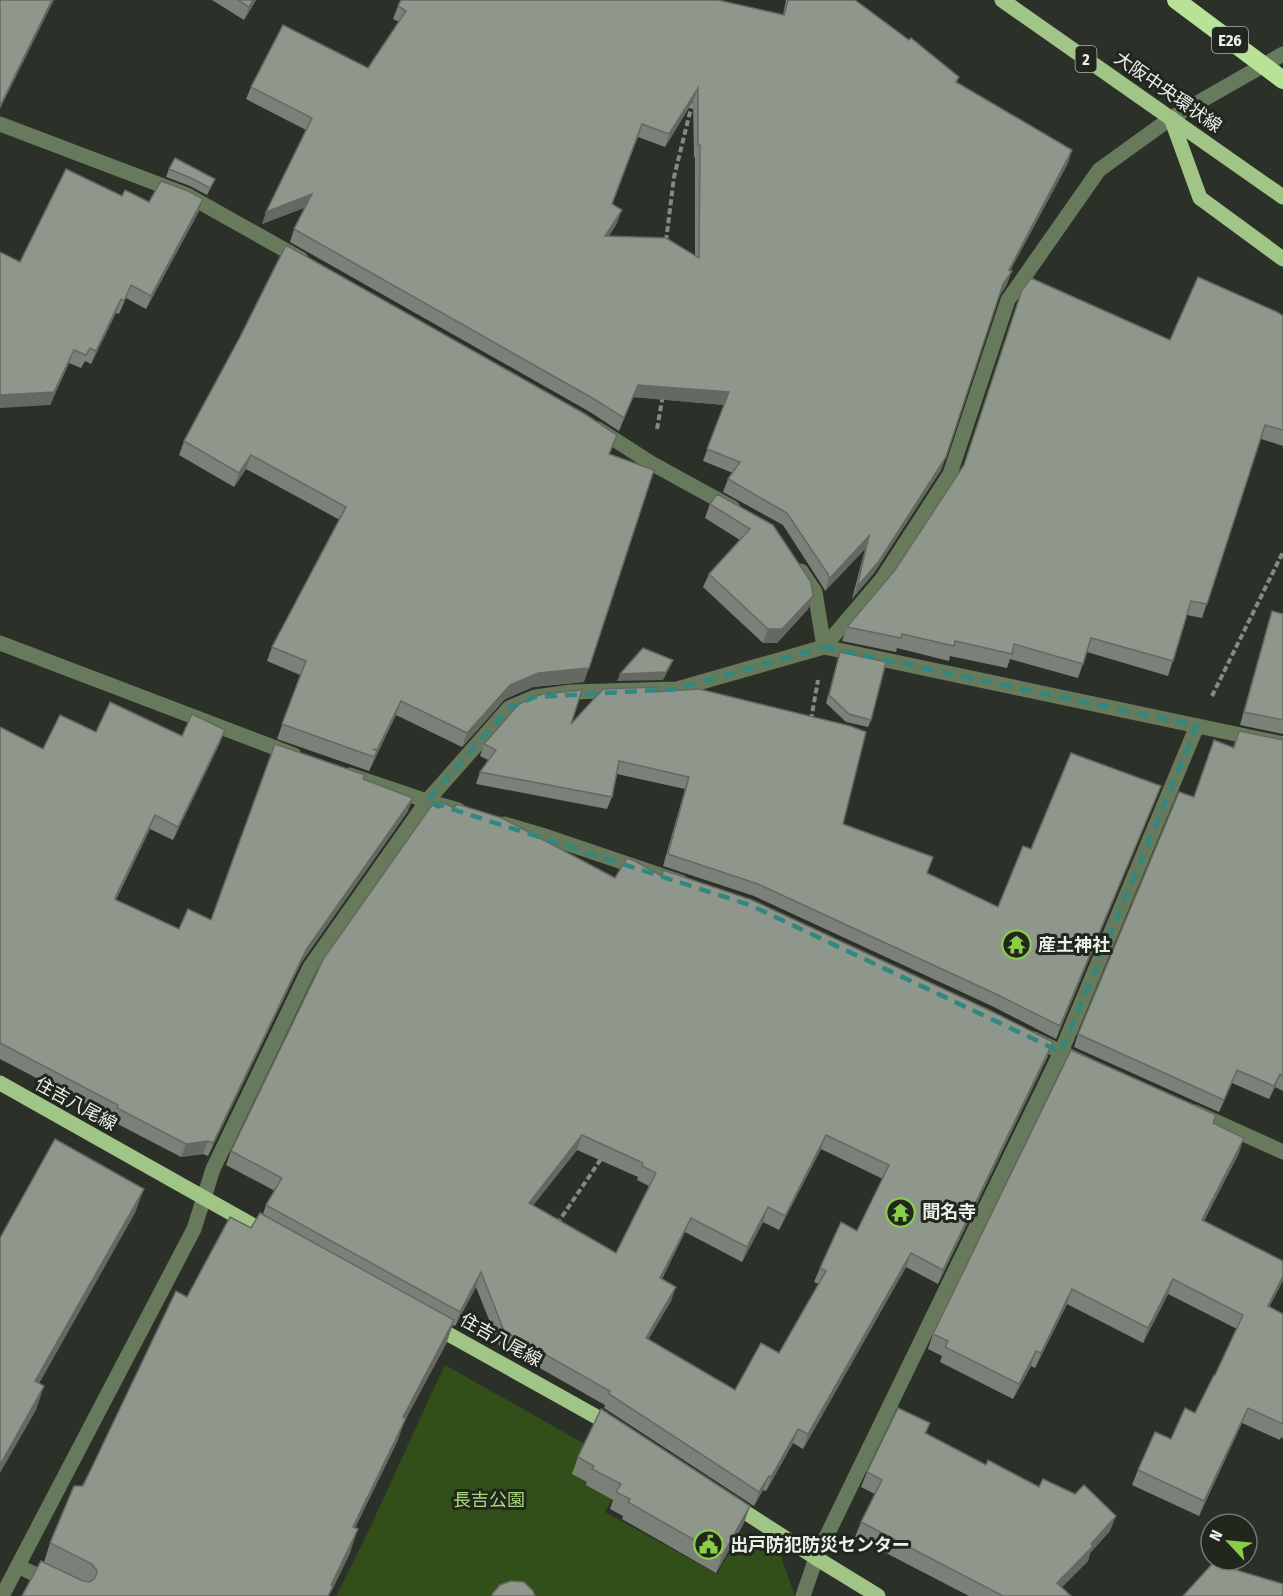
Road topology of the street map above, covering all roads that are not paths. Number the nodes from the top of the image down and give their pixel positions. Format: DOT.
graph roads {
  1 [pos="1002,0"];
  2 [pos="1176,0"];
  3 [pos="1283,54"];
  4 [pos="1283,80"];
  5 [pos="1171,118"];
  6 [pos="0,124"];
  7 [pos="1283,196"];
  8 [pos="1283,259"];
  9 [pos="309,264"];
  10 [pos="585,420"];
  11 [pos="744,514"];
  12 [pos="792,557"];
  13 [pos="0,644"];
  14 [pos="825,647"];
  15 [pos="1197,726"];
  16 [pos="1283,744"];
  17 [pos="311,761"];
  18 [pos="332,768"];
  19 [pos="427,801"];
  20 [pos="471,814"];
  21 [pos="493,820"];
  22 [pos="694,886"];
  23 [pos="1020,1032"];
  24 [pos="1061,1052"];
  25 [pos="1103,1071"];
  26 [pos="0,1083"];
  27 [pos="1177,1104"];
  28 [pos="1283,1152"];
  29 [pos="204,1199"];
  30 [pos="287,1245"];
  31 [pos="422,1319"];
  32 [pos="622,1432"];
  33 [pos="719,1495"];
  34 [pos="816,1558"];
  35 [pos="18,1566"];
  36 [pos="3,1596"];
  37 [pos="79,1596"];
  38 [pos="803,1596"];
  39 [pos="878,1596"];
  1 -- 5 [label="main road, 大阪中央環状線 / 2"];
  2 -- 4 [label="highway, E26, bridge"];
  3 -- 5 [label="street"];
  5 -- 7 [label="main road, 大阪中央環状線 / 2"];
  5 -- 8 [label="main road"];
  5 -- 14 [label="street"];
  6 -- 9 [label="street"];
  10 -- 11 [label="street"];
  12 -- 14 [label="street"];
  13 -- 17 [label="street"];
  14 -- 15 [label="street"];
  14 -- 19 [label="street"];
  15 -- 16 [label="street"];
  15 -- 24 [label="street"];
  18 -- 19 [label="street"];
  19 -- 20 [label="street"];
  19 -- 29 [label="street"];
  21 -- 22 [label="street"];
  23 -- 24 [label="street"];
  24 -- 25 [label="street"];
  24 -- 34 [label="street"];
  26 -- 29 [label="main road, 住吉八尾線"];
  27 -- 28 [label="street"];
  29 -- 30 [label="main road, 住吉八尾線"];
  29 -- 35 [label="street"];
  31 -- 32 [label="main road, 住吉八尾線"];
  33 -- 34 [label="main road"];
  34 -- 38 [label="street"];
  34 -- 39 [label="main road"];
  35 -- 36 [label="street"];
  35 -- 37 [label="street"];
}
